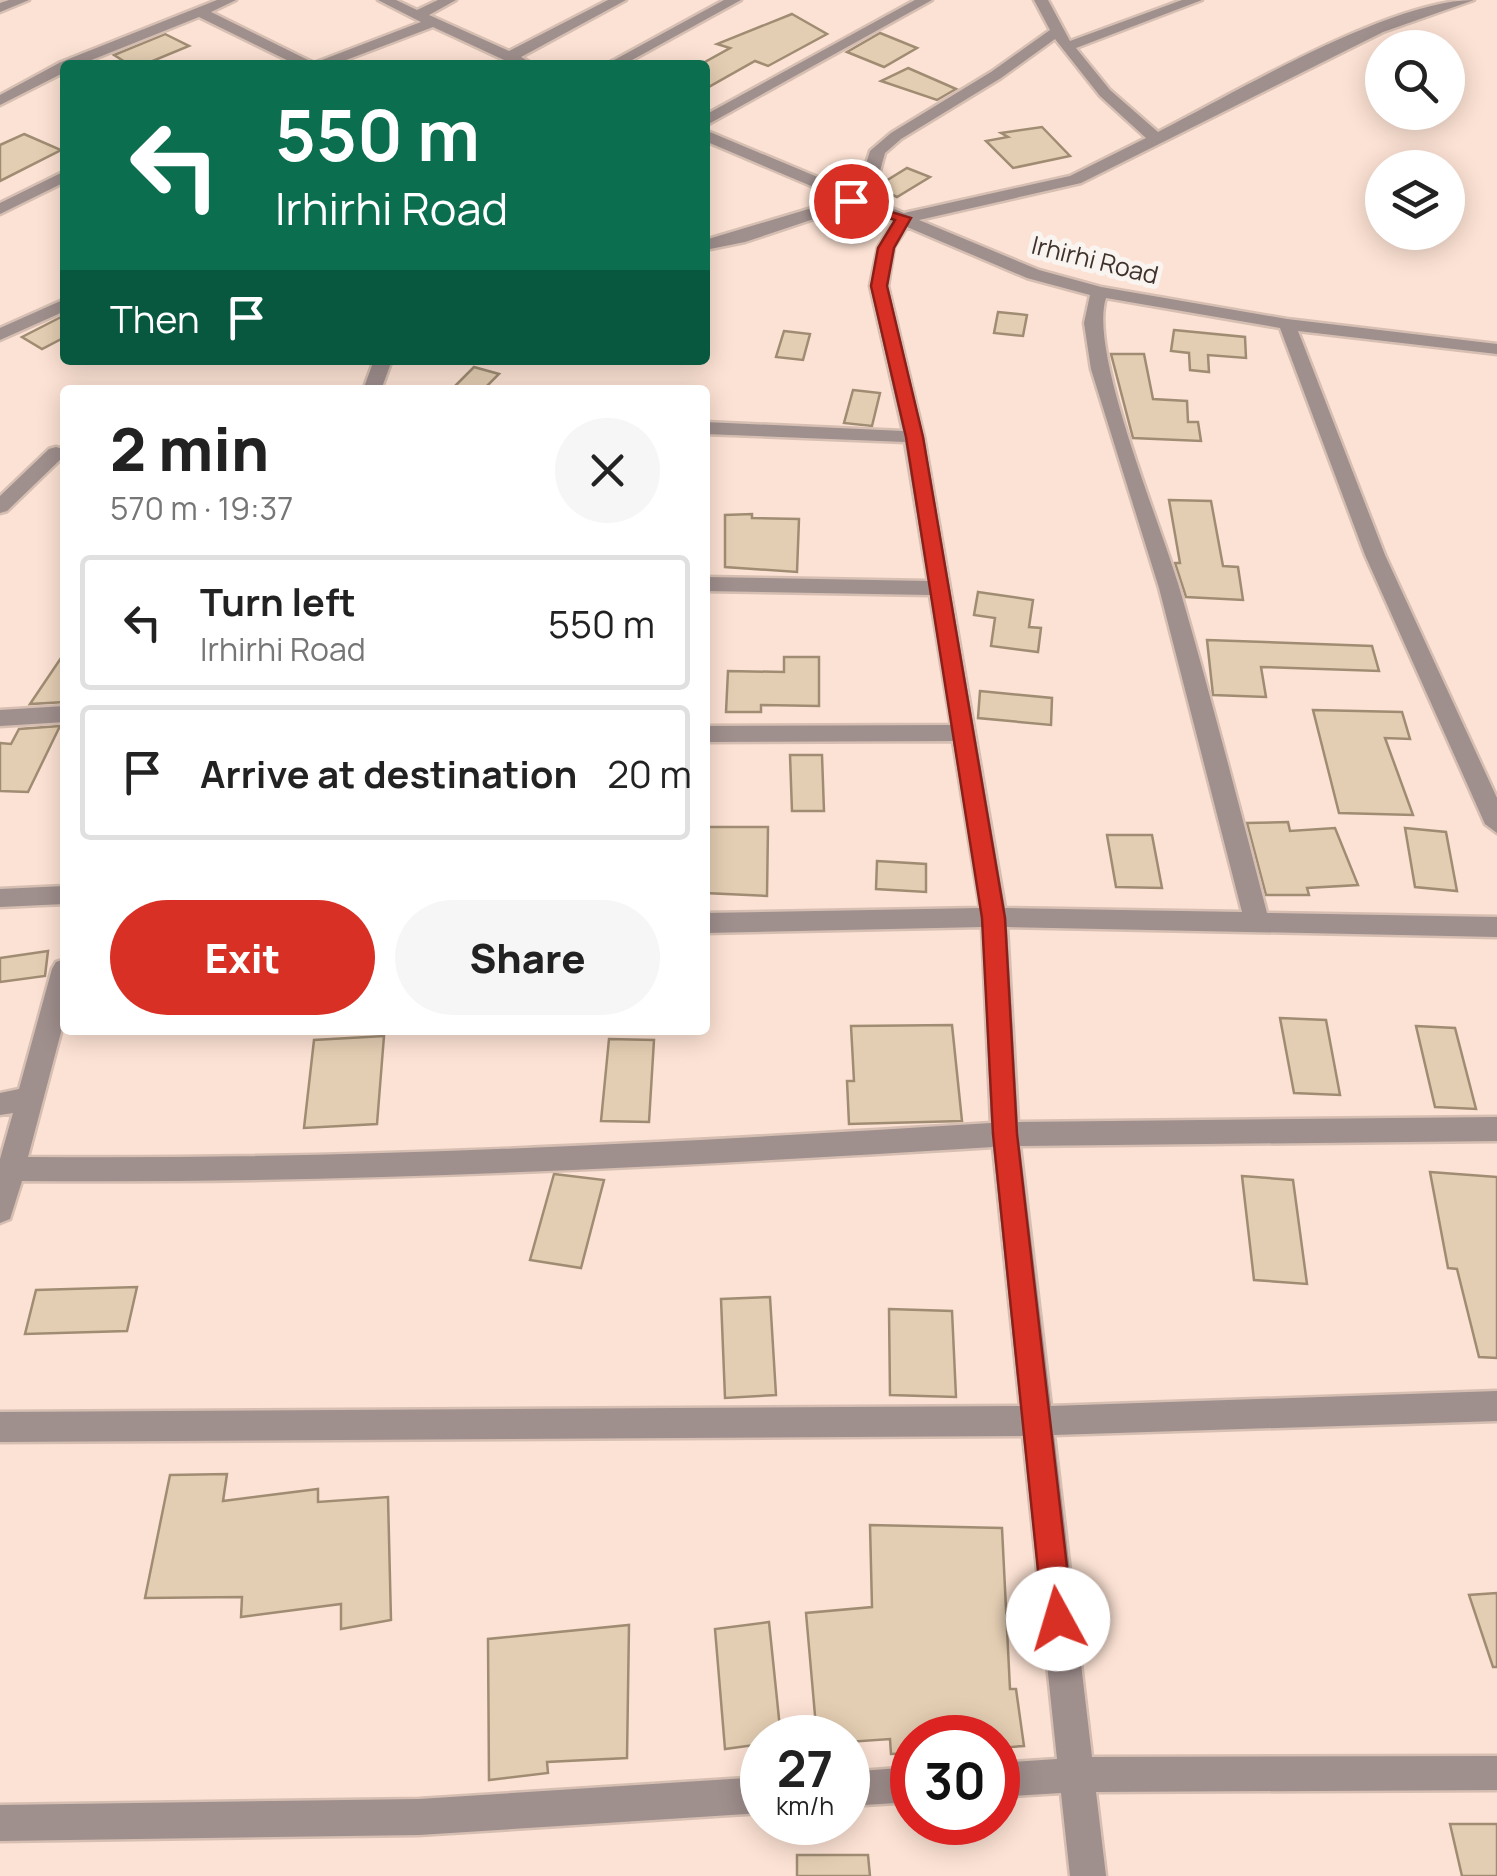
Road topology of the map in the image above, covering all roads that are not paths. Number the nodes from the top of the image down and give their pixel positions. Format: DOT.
graph roads {
  1 [pos="22,0"];
  2 [pos="229,0"];
  3 [pos="385,0"];
  4 [pos="449,0"];
  5 [pos="619,0"];
  6 [pos="734,0"];
  7 [pos="925,0"];
  8 [pos="1041,0"];
  9 [pos="1195,0"];
  10 [pos="1468,0"];
  11 [pos="0,8"];
  12 [pos="198,11"];
  13 [pos="417,15"];
  14 [pos="432,22"];
  15 [pos="1056,32"];
  16 [pos="1066,47"];
  17 [pos="509,57"];
  18 [pos="78,60"];
  19 [pos="298,60"];
  20 [pos="333,60"];
  21 [pos="516,60"];
  22 [pos="621,60"];
  23 [pos="60,68"];
  24 [pos="0,102"];
  25 [pos="710,119"];
  26 [pos="710,138"];
  27 [pos="1157,139"];
  28 [pos="60,179"];
  29 [pos="851,201"];
  30 [pos="0,209"];
  31 [pos="904,218"];
  32 [pos="710,243"];
  33 [pos="1100,292"];
  34 [pos="60,306"];
  35 [pos="1288,324"];
  36 [pos="0,335"];
  37 [pos="1497,349"];
  38 [pos="710,428"];
  39 [pos="914,437"];
  40 [pos="56,452"];
  41 [pos="0,508"];
  42 [pos="710,584"];
  43 [pos="939,588"];
  44 [pos="60,714"];
  45 [pos="0,718"];
  46 [pos="961,733"];
  47 [pos="710,734"];
  48 [pos="1497,824"];
  49 [pos="60,895"];
  50 [pos="0,898"];
  51 [pos="994,918"];
  52 [pos="710,923"];
  53 [pos="1258,924"];
  54 [pos="1497,928"];
  55 [pos="60,988"];
  56 [pos="30,1099"];
  57 [pos="0,1104"];
  58 [pos="1497,1130"];
  59 [pos="1005,1134"];
  60 [pos="11,1169"];
  61 [pos="0,1210"];
  62 [pos="1497,1406"];
  63 [pos="1036,1421"];
  64 [pos="0,1426"];
  65 [pos="1497,1772"];
  66 [pos="1076,1774"];
  67 [pos="1020,1778"];
  68 [pos="740,1796"];
  69 [pos="0,1823"];
  70 [pos="1088,1876"];
  1 -- 11 [label="street"];
  2 -- 12 [label="street"];
  3 -- 13 [label="street"];
  4 -- 13 [label="street"];
  5 -- 17 [label="street"];
  6 -- 22 [label="street"];
  7 -- 25 [label="street"];
  8 -- 15 [label="street"];
  9 -- 16 [label="street"];
  10 -- 27 [label="street"];
  12 -- 18 [label="street"];
  12 -- 19 [label="street"];
  13 -- 14 [label="street"];
  14 -- 17 [label="street"];
  14 -- 20 [label="street"];
  15 -- 16 [label="street"];
  15 -- 29 [label="street"];
  16 -- 27 [label="street"];
  17 -- 21 [label="street"];
  23 -- 24 [label="street"];
  26 -- 29 [label="street, Irhirhi Road"];
  27 -- 31 [label="street"];
  28 -- 30 [label="street"];
  29 -- 31 [label="street, Irhirhi Road"];
  29 -- 32 [label="street"];
  31 -- 33 [label="street, Irhirhi Road"];
  31 -- 39 [label="street"];
  33 -- 35 [label="street, Irhirhi Road"];
  33 -- 53 [label="street"];
  34 -- 36 [label="street"];
  35 -- 37 [label="street, Irhirhi Road"];
  35 -- 48 [label="street"];
  38 -- 39 [label="street"];
  39 -- 43 [label="street"];
  40 -- 41 [label="street"];
  42 -- 43 [label="street"];
  43 -- 46 [label="street"];
  44 -- 45 [label="street"];
  46 -- 47 [label="street"];
  46 -- 51 [label="street"];
  49 -- 50 [label="street"];
  51 -- 52 [label="street"];
  51 -- 53 [label="street"];
  51 -- 59 [label="street"];
  53 -- 54 [label="street"];
  55 -- 56 [label="street"];
  56 -- 57 [label="street"];
  56 -- 60 [label="street"];
  58 -- 59 [label="street"];
  59 -- 60 [label="street"];
  59 -- 63 [label="street"];
  60 -- 61 [label="street"];
  62 -- 63 [label="street"];
  63 -- 64 [label="street"];
  63 -- 66 [label="street"];
  65 -- 66 [label="street"];
  66 -- 67 [label="street"];
  66 -- 70 [label="street"];
  68 -- 69 [label="street"];
}
